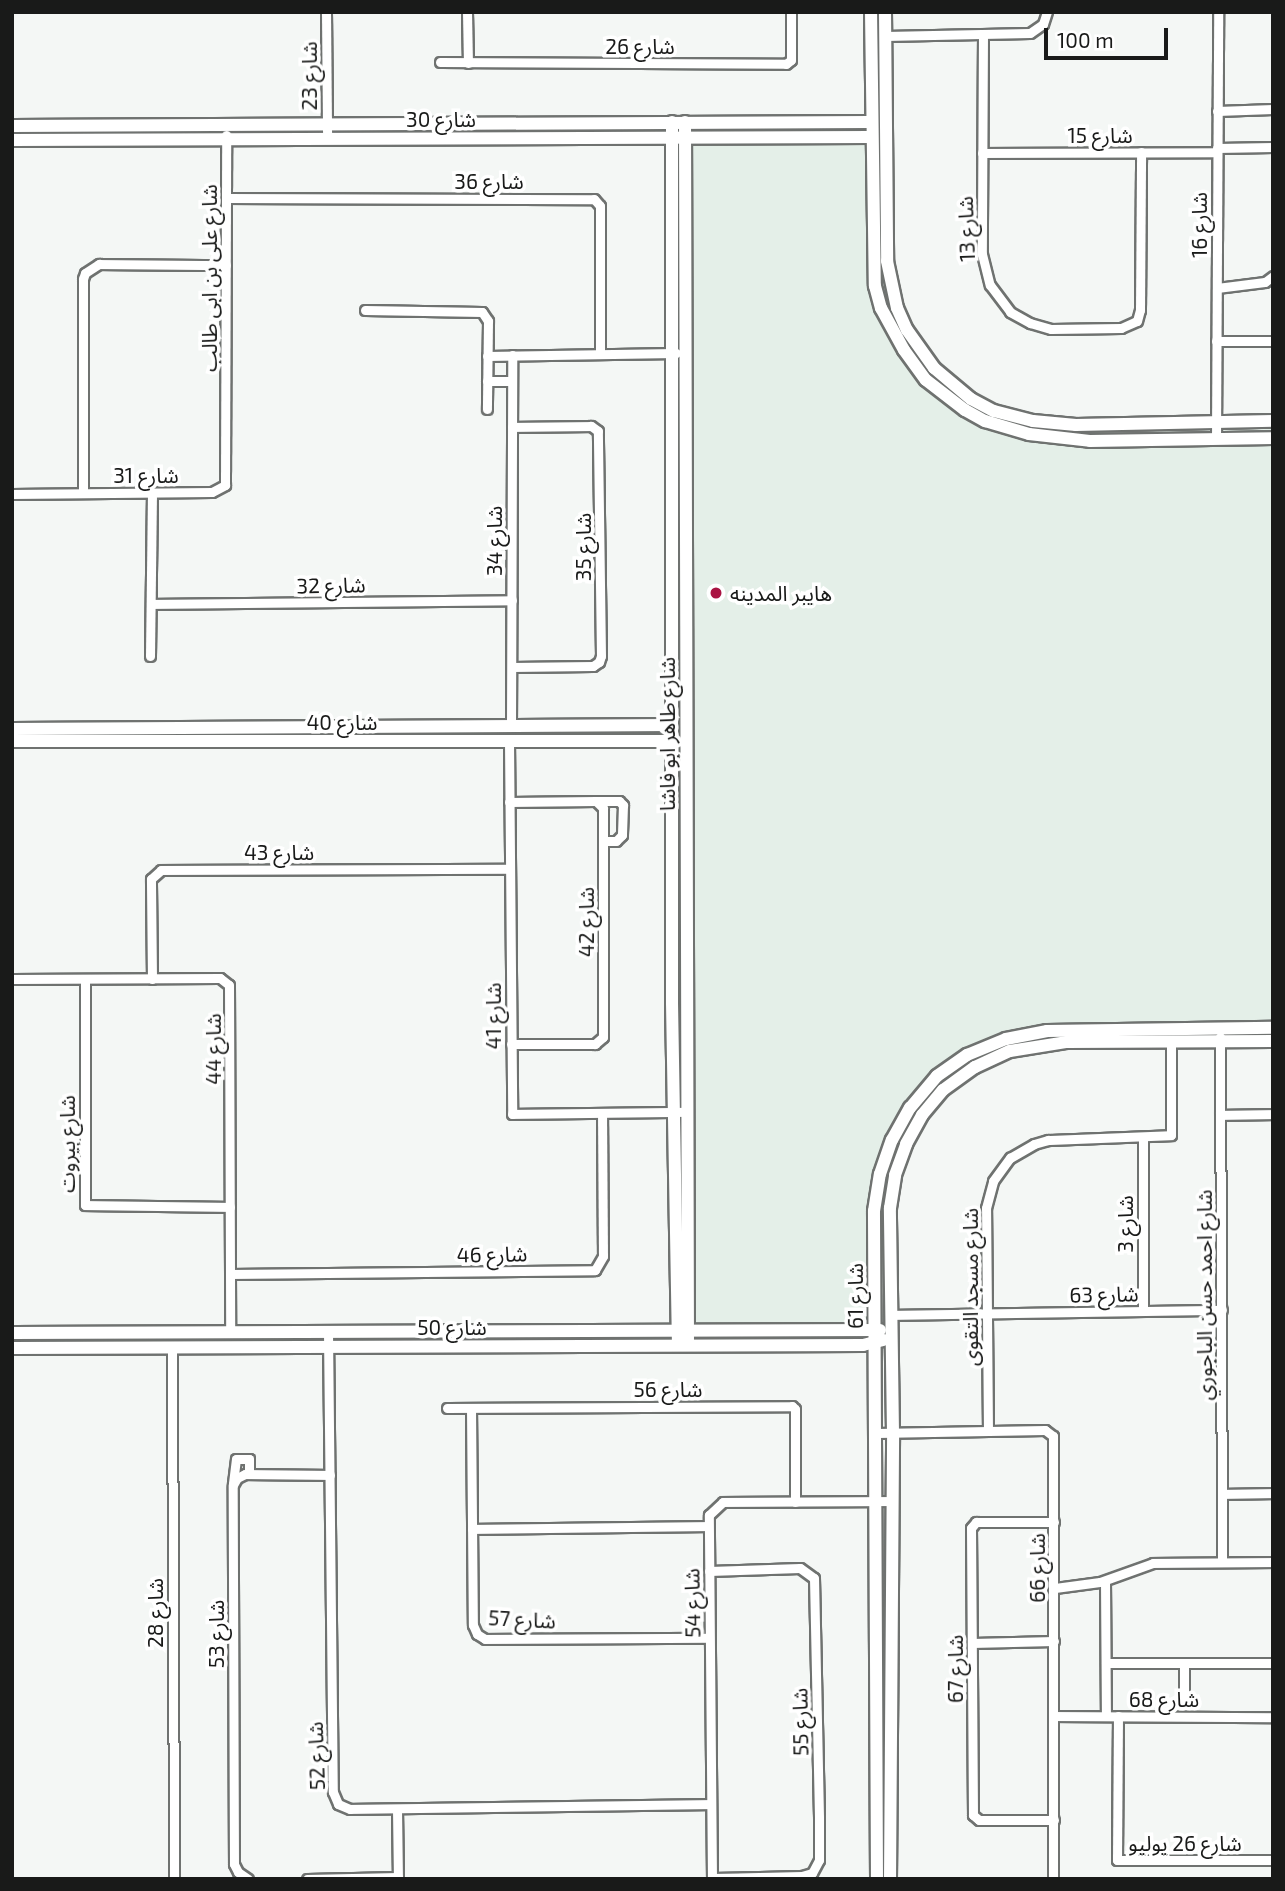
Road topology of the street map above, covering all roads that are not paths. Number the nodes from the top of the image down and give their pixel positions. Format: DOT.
graph roads {
  1 [pos="326,12"];
  2 [pos="467,12"];
  3 [pos="791,12"];
  4 [pos="871,12"];
  5 [pos="885,12"];
  6 [pos="1047,12"];
  7 [pos="1218,12"];
  8 [pos="983,34"];
  9 [pos="885,36"];
  10 [pos="440,62"];
  11 [pos="468,62"];
  12 [pos="1273,109"];
  13 [pos="1217,111"];
  14 [pos="678,122"];
  15 [pos="870,122"];
  16 [pos="327,124"];
  17 [pos="226,125"];
  18 [pos="12,126"];
  19 [pos="678,137"];
  20 [pos="870,137"];
  21 [pos="226,139"];
  22 [pos="327,139"];
  23 [pos="12,140"];
  24 [pos="1273,147"];
  25 [pos="1217,150"];
  26 [pos="1141,152"];
  27 [pos="982,153"];
  28 [pos="872,178"];
  29 [pos="886,178"];
  30 [pos="226,198"];
  31 [pos="226,265"];
  32 [pos="1273,276"];
  33 [pos="1217,288"];
  34 [pos="365,310"];
  35 [pos="1216,341"];
  36 [pos="1273,341"];
  37 [pos="678,353"];
  38 [pos="600,354"];
  39 [pos="512,355"];
  40 [pos="487,356"];
  41 [pos="487,381"];
  42 [pos="512,381"];
  43 [pos="487,409"];
  44 [pos="1273,421"];
  45 [pos="1216,422"];
  46 [pos="512,426"];
  47 [pos="227,432"];
  48 [pos="1216,438"];
  49 [pos="1273,438"];
  50 [pos="83,493"];
  51 [pos="152,493"];
  52 [pos="12,494"];
  53 [pos="512,600"];
  54 [pos="150,604"];
  55 [pos="150,656"];
  56 [pos="512,667"];
  57 [pos="672,725"];
  58 [pos="512,726"];
  59 [pos="12,729"];
  60 [pos="12,741"];
  61 [pos="509,741"];
  62 [pos="672,741"];
  63 [pos="596,801"];
  64 [pos="509,802"];
  65 [pos="603,841"];
  66 [pos="510,869"];
  67 [pos="12,979"];
  68 [pos="85,979"];
  69 [pos="152,979"];
  70 [pos="1273,1028"];
  71 [pos="1220,1035"];
  72 [pos="1066,1036"];
  73 [pos="1171,1041"];
  74 [pos="1273,1041"];
  75 [pos="511,1044"];
  76 [pos="681,1113"];
  77 [pos="602,1114"];
  78 [pos="1273,1114"];
  79 [pos="1220,1115"];
  80 [pos="1143,1137"];
  81 [pos="230,1206"];
  82 [pos="230,1274"];
  83 [pos="1222,1310"];
  84 [pos="1143,1311"];
  85 [pos="986,1313"];
  86 [pos="891,1315"];
  87 [pos="230,1332"];
  88 [pos="328,1332"];
  89 [pos="12,1333"];
  90 [pos="891,1333"];
  91 [pos="875,1336"];
  92 [pos="683,1338"];
  93 [pos="328,1347"];
  94 [pos="12,1348"];
  95 [pos="172,1348"];
  96 [pos="447,1408"];
  97 [pos="471,1408"];
  98 [pos="988,1431"];
  99 [pos="877,1433"];
  100 [pos="893,1433"];
  101 [pos="249,1474"];
  102 [pos="330,1475"];
  103 [pos="233,1485"];
  104 [pos="1273,1493"];
  105 [pos="1223,1494"];
  106 [pos="877,1501"];
  107 [pos="893,1501"];
  108 [pos="795,1502"];
  109 [pos="1054,1522"];
  110 [pos="708,1526"];
  111 [pos="472,1529"];
  112 [pos="1222,1562"];
  113 [pos="1273,1562"];
  114 [pos="709,1571"];
  115 [pos="1105,1581"];
  116 [pos="1055,1588"];
  117 [pos="709,1638"];
  118 [pos="1055,1642"];
  119 [pos="972,1643"];
  120 [pos="1273,1662"];
  121 [pos="1106,1663"];
  122 [pos="1184,1663"];
  123 [pos="1184,1704"];
  124 [pos="1054,1716"];
  125 [pos="1107,1716"];
  126 [pos="1118,1716"];
  127 [pos="1273,1717"];
  128 [pos="711,1804"];
  129 [pos="397,1809"];
  130 [pos="1054,1820"];
  131 [pos="1273,1860"];
  132 [pos="398,1878"];
  133 [pos="712,1878"];
  134 [pos="174,1879"];
  135 [pos="248,1879"];
  136 [pos="307,1879"];
  137 [pos="877,1879"];
  138 [pos="890,1879"];
  139 [pos="1053,1879"];
  1 -- 16 [label="street, شارع 23"];
  2 -- 11 [label="street"];
  3 -- 11 [label="street, شارع 26"];
  4 -- 15 [label="street"];
  5 -- 9 [label="street"];
  6 -- 8 [label="street"];
  7 -- 13 [label="street, شارع 16"];
  8 -- 9 [label="street"];
  8 -- 27 [label="street, شارع 13"];
  9 -- 29 [label="street"];
  10 -- 11 [label="street, شارع 26"];
  12 -- 13 [label="street"];
  13 -- 25 [label="street, شارع 16"];
  14 -- 15 [label="street, شارع 30"];
  14 -- 16 [label="street, شارع 30"];
  14 -- 19 [label="street, شارع طاهر ابو فاشا"];
  15 -- 20 [label="street"];
  16 -- 17 [label="street, شارع 30"];
  16 -- 22 [label="street, شارع 23"];
  17 -- 18 [label="street, شارع 30"];
  17 -- 21 [label="street, شارع على بن ابى طالب"];
  19 -- 20 [label="street, شارع 30"];
  19 -- 22 [label="street, شارع 30"];
  19 -- 37 [label="street, شارع طاهر ابو فاشا"];
  20 -- 28 [label="street"];
  21 -- 22 [label="street, شارع 30"];
  21 -- 23 [label="street, شارع 30"];
  21 -- 30 [label="street, شارع على بن ابى طالب"];
  24 -- 25 [label="street, شارع 15"];
  25 -- 26 [label="street, شارع 15"];
  25 -- 33 [label="street, شارع 16"];
  26 -- 27 [label="street, شارع 15"];
  26 -- 27 [label="street, شارع 13"];
  28 -- 29 [label="street"];
  28 -- 48 [label="street"];
  29 -- 45 [label="street"];
  30 -- 31 [label="street, شارع على بن ابى طالب"];
  30 -- 38 [label="street, شارع 36"];
  31 -- 47 [label="street, شارع على بن ابى طالب"];
  31 -- 50 [label="street"];
  32 -- 33 [label="street"];
  33 -- 35 [label="street, شارع 16"];
  34 -- 40 [label="street"];
  35 -- 36 [label="street"];
  35 -- 45 [label="street, شارع 16"];
  37 -- 38 [label="street"];
  37 -- 57 [label="street, شارع طاهر ابو فاشا"];
  37 -- 76 [label="street, شارع طاهر ابو فاشا"];
  38 -- 39 [label="street"];
  39 -- 40 [label="street"];
  39 -- 42 [label="street, شارع 34"];
  40 -- 41 [label="street"];
  41 -- 42 [label="street"];
  41 -- 43 [label="street"];
  42 -- 46 [label="street, شارع 34"];
  44 -- 45 [label="street"];
  45 -- 48 [label="street, شارع 16"];
  46 -- 53 [label="street, شارع 34"];
  46 -- 56 [label="street, شارع 35"];
  47 -- 51 [label="street, شارع 31"];
  48 -- 49 [label="street"];
  50 -- 51 [label="street, شارع 31"];
  50 -- 52 [label="street, شارع 31"];
  51 -- 54 [label="street"];
  53 -- 54 [label="street, شارع 32"];
  53 -- 56 [label="street, شارع 34"];
  54 -- 55 [label="street"];
  56 -- 58 [label="street, شارع 34"];
  57 -- 58 [label="street, شارع 40"];
  57 -- 62 [label="street, شارع طاهر ابو فاشا"];
  58 -- 59 [label="street, شارع 40"];
  60 -- 61 [label="street, شارع 40"];
  61 -- 62 [label="street, شارع 40"];
  61 -- 64 [label="street, شارع 41"];
  62 -- 76 [label="street, شارع طاهر ابو فاشا"];
  63 -- 64 [label="street"];
  63 -- 65 [label="street, شارع 42"];
  63 -- 65 [label="street"];
  64 -- 66 [label="street, شارع 41"];
  65 -- 75 [label="street, شارع 42"];
  66 -- 69 [label="street, شارع 43"];
  66 -- 75 [label="street, شارع 41"];
  67 -- 68 [label="street, شارع 44"];
  68 -- 69 [label="street, شارع 44"];
  68 -- 81 [label="street, شارع بيروت"];
  69 -- 81 [label="street, شارع 44"];
  70 -- 71 [label="street, شارع 61"];
  71 -- 72 [label="street, شارع 61"];
  71 -- 73 [label="street, شارع 61"];
  71 -- 74 [label="street, شارع 61"];
  71 -- 79 [label="street, شارع احمد حسن الباجوري"];
  72 -- 73 [label="street, شارع 61"];
  72 -- 86 [label="street, شارع 61"];
  72 -- 91 [label="street, شارع 61"];
  73 -- 80 [label="street, شارع مسجد التقوى"];
  75 -- 77 [label="street, شارع 41"];
  76 -- 77 [label="street, شارع 41"];
  76 -- 92 [label="street, شارع طاهر ابو فاشا"];
  77 -- 82 [label="street, شارع 46"];
  78 -- 79 [label="street"];
  79 -- 83 [label="street, شارع احمد حسن الباجوري"];
  80 -- 84 [label="street, شارع 3"];
  80 -- 85 [label="street, شارع مسجد التقوى"];
  81 -- 82 [label="street, شارع 44"];
  82 -- 87 [label="street, شارع 44"];
  83 -- 84 [label="street, شارع 63"];
  83 -- 105 [label="street, شارع احمد حسن الباجوري"];
  84 -- 85 [label="street, شارع 63"];
  85 -- 86 [label="street, شارع 63"];
  85 -- 98 [label="street, شارع مسجد التقوى"];
  86 -- 90 [label="street, شارع 61"];
  87 -- 88 [label="street, شارع 50"];
  87 -- 89 [label="street, شارع 50"];
  88 -- 92 [label="street, شارع 50"];
  88 -- 93 [label="street, شارع 52"];
  90 -- 91 [label="street, شارع 50"];
  90 -- 100 [label="street, شارع 61"];
  91 -- 92 [label="street, شارع 50"];
  91 -- 99 [label="street, شارع 61"];
  92 -- 93 [label="street, شارع 50"];
  93 -- 95 [label="street, شارع 50"];
  93 -- 102 [label="street, شارع 52"];
  94 -- 95 [label="street, شارع 50"];
  95 -- 134 [label="street, شارع 28"];
  96 -- 97 [label="street, شارع 56"];
  97 -- 108 [label="street, شارع 56"];
  97 -- 111 [label="street, شارع 57"];
  98 -- 100 [label="street, شارع 66"];
  98 -- 109 [label="street, شارع 66"];
  99 -- 100 [label="street, شارع 66"];
  99 -- 106 [label="street, شارع 61"];
  100 -- 107 [label="street, شارع 61"];
  101 -- 102 [label="street"];
  101 -- 103 [label="street"];
  101 -- 103 [label="street"];
  102 -- 129 [label="street, شارع 52"];
  103 -- 135 [label="street, شارع 53"];
  104 -- 105 [label="street"];
  105 -- 112 [label="street, شارع احمد حسن الباجوري"];
  106 -- 107 [label="street"];
  106 -- 108 [label="street"];
  106 -- 137 [label="street, شارع 61"];
  107 -- 138 [label="street, شارع 61"];
  108 -- 110 [label="street"];
  109 -- 116 [label="street, شارع 66"];
  109 -- 119 [label="street, شارع 67"];
  110 -- 111 [label="street"];
  110 -- 114 [label="street, شارع 54"];
  111 -- 117 [label="street, شارع 57"];
  112 -- 113 [label="street"];
  112 -- 115 [label="street"];
  114 -- 117 [label="street, شارع 54"];
  114 -- 133 [label="street, شارع 55"];
  115 -- 116 [label="street"];
  115 -- 121 [label="street"];
  116 -- 118 [label="street, شارع 66"];
  117 -- 128 [label="street, شارع 54"];
  118 -- 119 [label="street"];
  118 -- 124 [label="street, شارع 66"];
  119 -- 130 [label="street, شارع 67"];
  120 -- 122 [label="street"];
  121 -- 122 [label="street"];
  121 -- 125 [label="street"];
  122 -- 123 [label="street"];
  124 -- 125 [label="street, شارع 68"];
  124 -- 130 [label="street, شارع 66"];
  125 -- 126 [label="street, شارع 68"];
  126 -- 127 [label="street, شارع 68"];
  126 -- 131 [label="street, شارع 26 يوليو"];
  128 -- 129 [label="street, شارع 52"];
  128 -- 133 [label="street, شارع 54"];
  129 -- 132 [label="street"];
  130 -- 139 [label="street, شارع 66"];
  132 -- 136 [label="street"];
}
